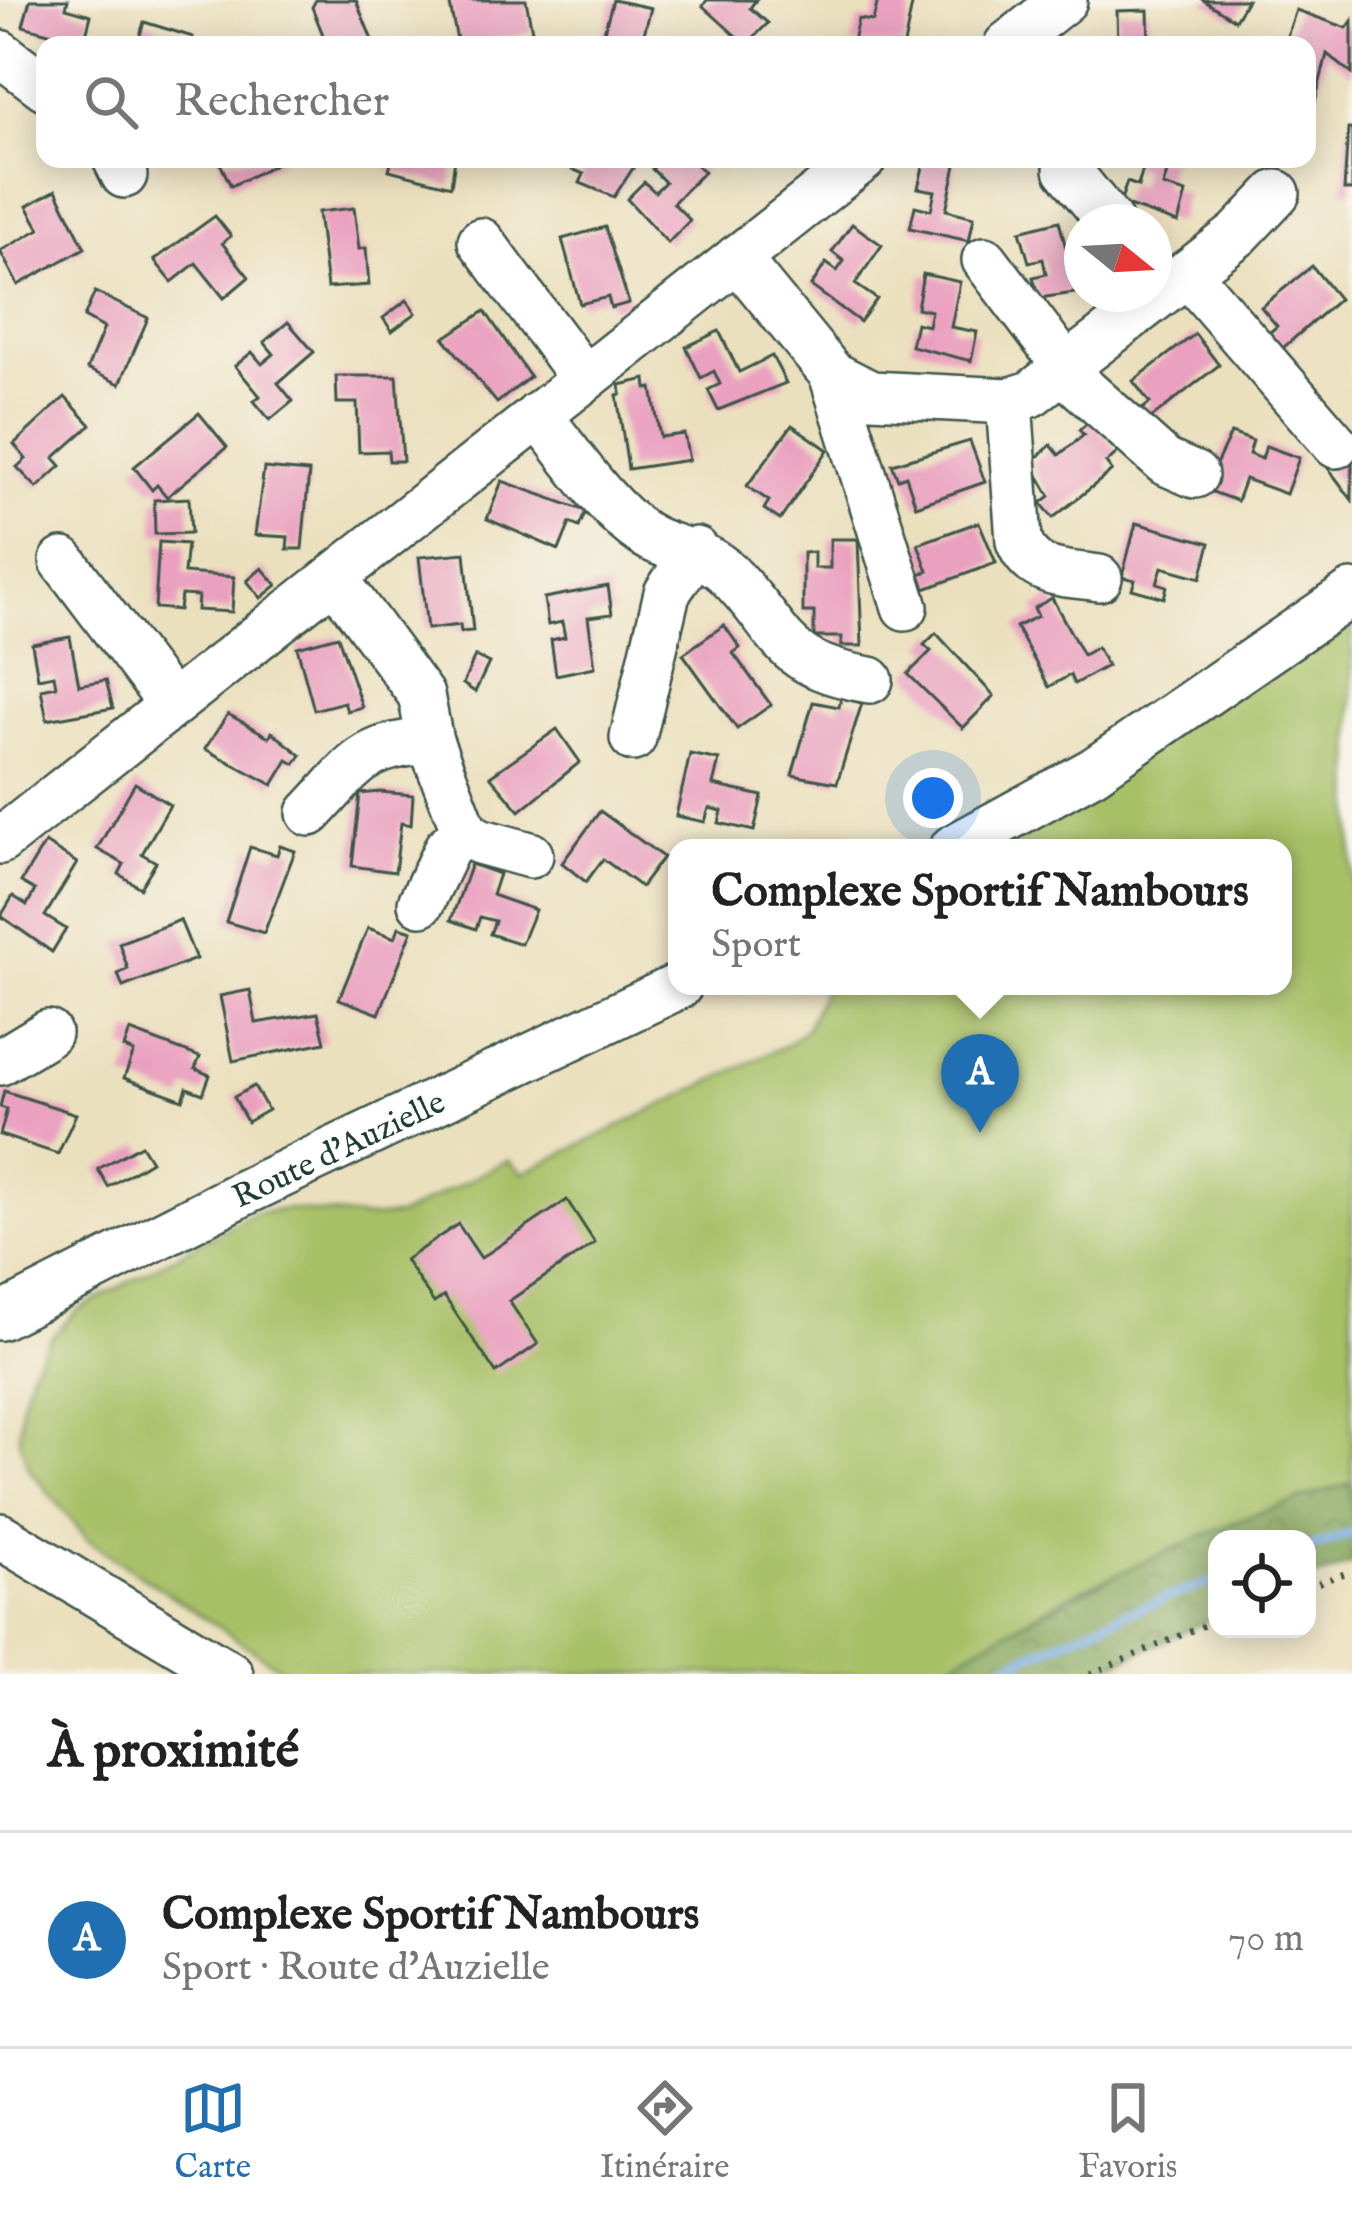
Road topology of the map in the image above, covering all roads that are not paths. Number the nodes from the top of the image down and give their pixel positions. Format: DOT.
graph roads {
  1 [pos="1064,0"];
  2 [pos="1018,36"];
  3 [pos="0,53"];
  4 [pos="36,80"];
  5 [pos="852,168"];
  6 [pos="1067,169"];
  7 [pos="1277,193"];
  8 [pos="1095,204"];
  9 [pos="481,241"];
  10 [pos="737,259"];
  11 [pos="985,260"];
  12 [pos="1172,277"];
  13 [pos="1172,284"];
  14 [pos="1131,312"];
  15 [pos="1064,369"];
  16 [pos="832,374"];
  17 [pos="584,379"];
  18 [pos="1009,401"];
  19 [pos="538,415"];
  20 [pos="1336,445"];
  21 [pos="1195,475"];
  22 [pos="695,550"];
  23 [pos="63,561"];
  24 [pos="334,577"];
  25 [pos="1099,578"];
  26 [pos="1352,593"];
  27 [pos="905,607"];
  28 [pos="870,680"];
  29 [pos="171,704"];
  30 [pos="633,739"];
  31 [pos="430,741"];
  32 [pos="310,813"];
  33 [pos="465,832"];
  34 [pos="970,839"];
  35 [pos="0,841"];
  36 [pos="530,855"];
  37 [pos="421,903"];
  38 [pos="668,991"];
  39 [pos="48,1033"];
  40 [pos="0,1062"];
  41 [pos="0,1317"];
  42 [pos="0,1513"];
  43 [pos="0,1536"];
  44 [pos="41,1556"];
  45 [pos="230,1674"];
  1 -- 2 [label="street"];
  3 -- 4 [label="street"];
  5 -- 10 [label="street"];
  6 -- 8 [label="street"];
  7 -- 12 [label="street"];
  9 -- 17 [label="street"];
  10 -- 16 [label="street"];
  10 -- 17 [label="street"];
  11 -- 15 [label="street"];
  13 -- 20 [label="street"];
  14 -- 15 [label="street"];
  15 -- 18 [label="street"];
  15 -- 21 [label="street"];
  16 -- 18 [label="street"];
  16 -- 27 [label="street"];
  17 -- 19 [label="street"];
  18 -- 25 [label="street"];
  19 -- 22 [label="street"];
  19 -- 24 [label="street"];
  22 -- 28 [label="street"];
  22 -- 30 [label="street"];
  23 -- 29 [label="street"];
  24 -- 29 [label="street"];
  24 -- 31 [label="street"];
  26 -- 34 [label="street"];
  29 -- 35 [label="street"];
  31 -- 32 [label="street"];
  31 -- 33 [label="street"];
  33 -- 36 [label="street"];
  33 -- 37 [label="street"];
  38 -- 41 [label="street, Route d'Auzielle"];
  39 -- 40 [label="street"];
  42 -- 44 [label="street"];
  43 -- 44 [label="street"];
  44 -- 45 [label="street"];
}
